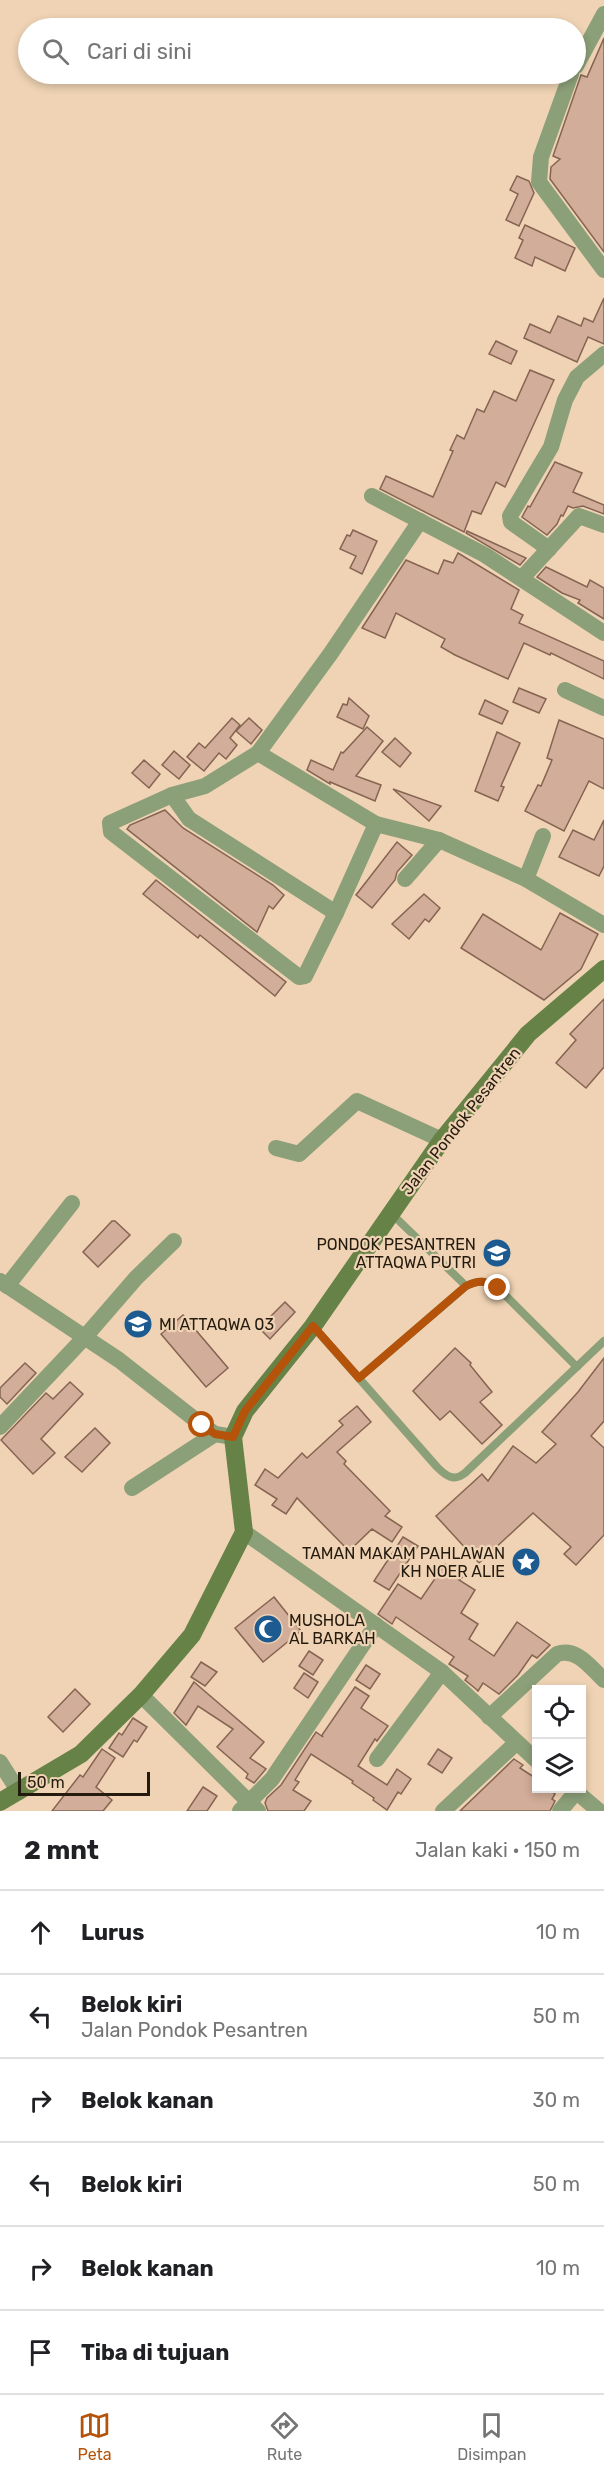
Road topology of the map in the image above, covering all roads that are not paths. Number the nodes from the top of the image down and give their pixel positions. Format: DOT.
graph roads {
  1 [pos="604,14"];
  2 [pos="586,47"];
  3 [pos="567,84"];
  4 [pos="604,270"];
  5 [pos="604,354"];
  6 [pos="372,496"];
  7 [pos="420,521"];
  8 [pos="604,525"];
  9 [pos="549,549"];
  10 [pos="522,578"];
  11 [pos="604,633"];
  12 [pos="565,690"];
  13 [pos="604,708"];
  14 [pos="258,753"];
  15 [pos="172,795"];
  16 [pos="375,824"];
  17 [pos="543,836"];
  18 [pos="439,840"];
  19 [pos="405,879"];
  20 [pos="526,879"];
  21 [pos="336,913"];
  22 [pos="604,924"];
  23 [pos="604,969"];
  24 [pos="442,1140"];
  25 [pos="276,1148"];
  26 [pos="72,1203"];
  27 [pos="391,1213"];
  28 [pos="174,1241"];
  29 [pos="4,1283"];
  30 [pos="466,1286"];
  31 [pos="313,1326"];
  32 [pos="84,1338"];
  33 [pos="604,1341"];
  34 [pos="577,1367"];
  35 [pos="359,1378"];
  36 [pos="0,1427"];
  37 [pos="224,1436"];
  38 [pos="132,1488"];
  39 [pos="244,1532"];
  40 [pos="376,1625"];
  41 [pos="442,1672"];
  42 [pos="604,1680"];
  43 [pos="141,1695"];
  44 [pos="489,1716"];
  45 [pos="516,1743"];
  46 [pos="532,1756"];
  47 [pos="376,1759"];
  48 [pos="0,1762"];
  49 [pos="19,1792"];
  50 [pos="572,1793"];
  51 [pos="578,1793"];
  52 [pos="0,1802"];
  53 [pos="249,1808"];
  54 [pos="443,1811"];
  55 [pos="560,1811"];
  56 [pos="599,1811"];
  1 -- 2 [label="street"];
  3 -- 4 [label="street"];
  5 -- 9 [label="street"];
  6 -- 7 [label="street"];
  7 -- 10 [label="street"];
  7 -- 14 [label="street"];
  8 -- 9 [label="street"];
  9 -- 10 [label="street"];
  10 -- 11 [label="street"];
  12 -- 13 [label="street"];
  14 -- 15 [label="street"];
  14 -- 16 [label="street"];
  15 -- 21 [label="street"];
  15 -- 21 [label="street"];
  16 -- 18 [label="street"];
  16 -- 21 [label="street"];
  17 -- 20 [label="street"];
  18 -- 19 [label="street"];
  18 -- 20 [label="street"];
  20 -- 22 [label="street"];
  23 -- 24 [label="street, Jalan Pondok Pesantren"];
  24 -- 25 [label="street"];
  24 -- 27 [label="street, Jalan Pondok Pesantren"];
  26 -- 29 [label="street"];
  27 -- 30 [label="lane"];
  27 -- 31 [label="street, Jalan Pondok Pesantren"];
  28 -- 32 [label="street"];
  29 -- 32 [label="street"];
  30 -- 34 [label="lane"];
  30 -- 35 [label="lane"];
  31 -- 35 [label="lane"];
  31 -- 37 [label="street, Jalan Pondok Pesantren"];
  32 -- 36 [label="street"];
  32 -- 37 [label="street"];
  33 -- 34 [label="lane"];
  34 -- 35 [label="lane"];
  37 -- 38 [label="street"];
  37 -- 39 [label="street"];
  39 -- 40 [label="street"];
  39 -- 43 [label="street"];
  40 -- 41 [label="street"];
  40 -- 53 [label="street"];
  41 -- 44 [label="street"];
  41 -- 47 [label="street"];
  42 -- 44 [label="street"];
  43 -- 49 [label="street"];
  43 -- 53 [label="street"];
  44 -- 45 [label="street"];
  45 -- 46 [label="street"];
  45 -- 54 [label="street"];
  48 -- 49 [label="street"];
  49 -- 52 [label="street"];
  50 -- 55 [label="street"];
  51 -- 56 [label="street"];
}
